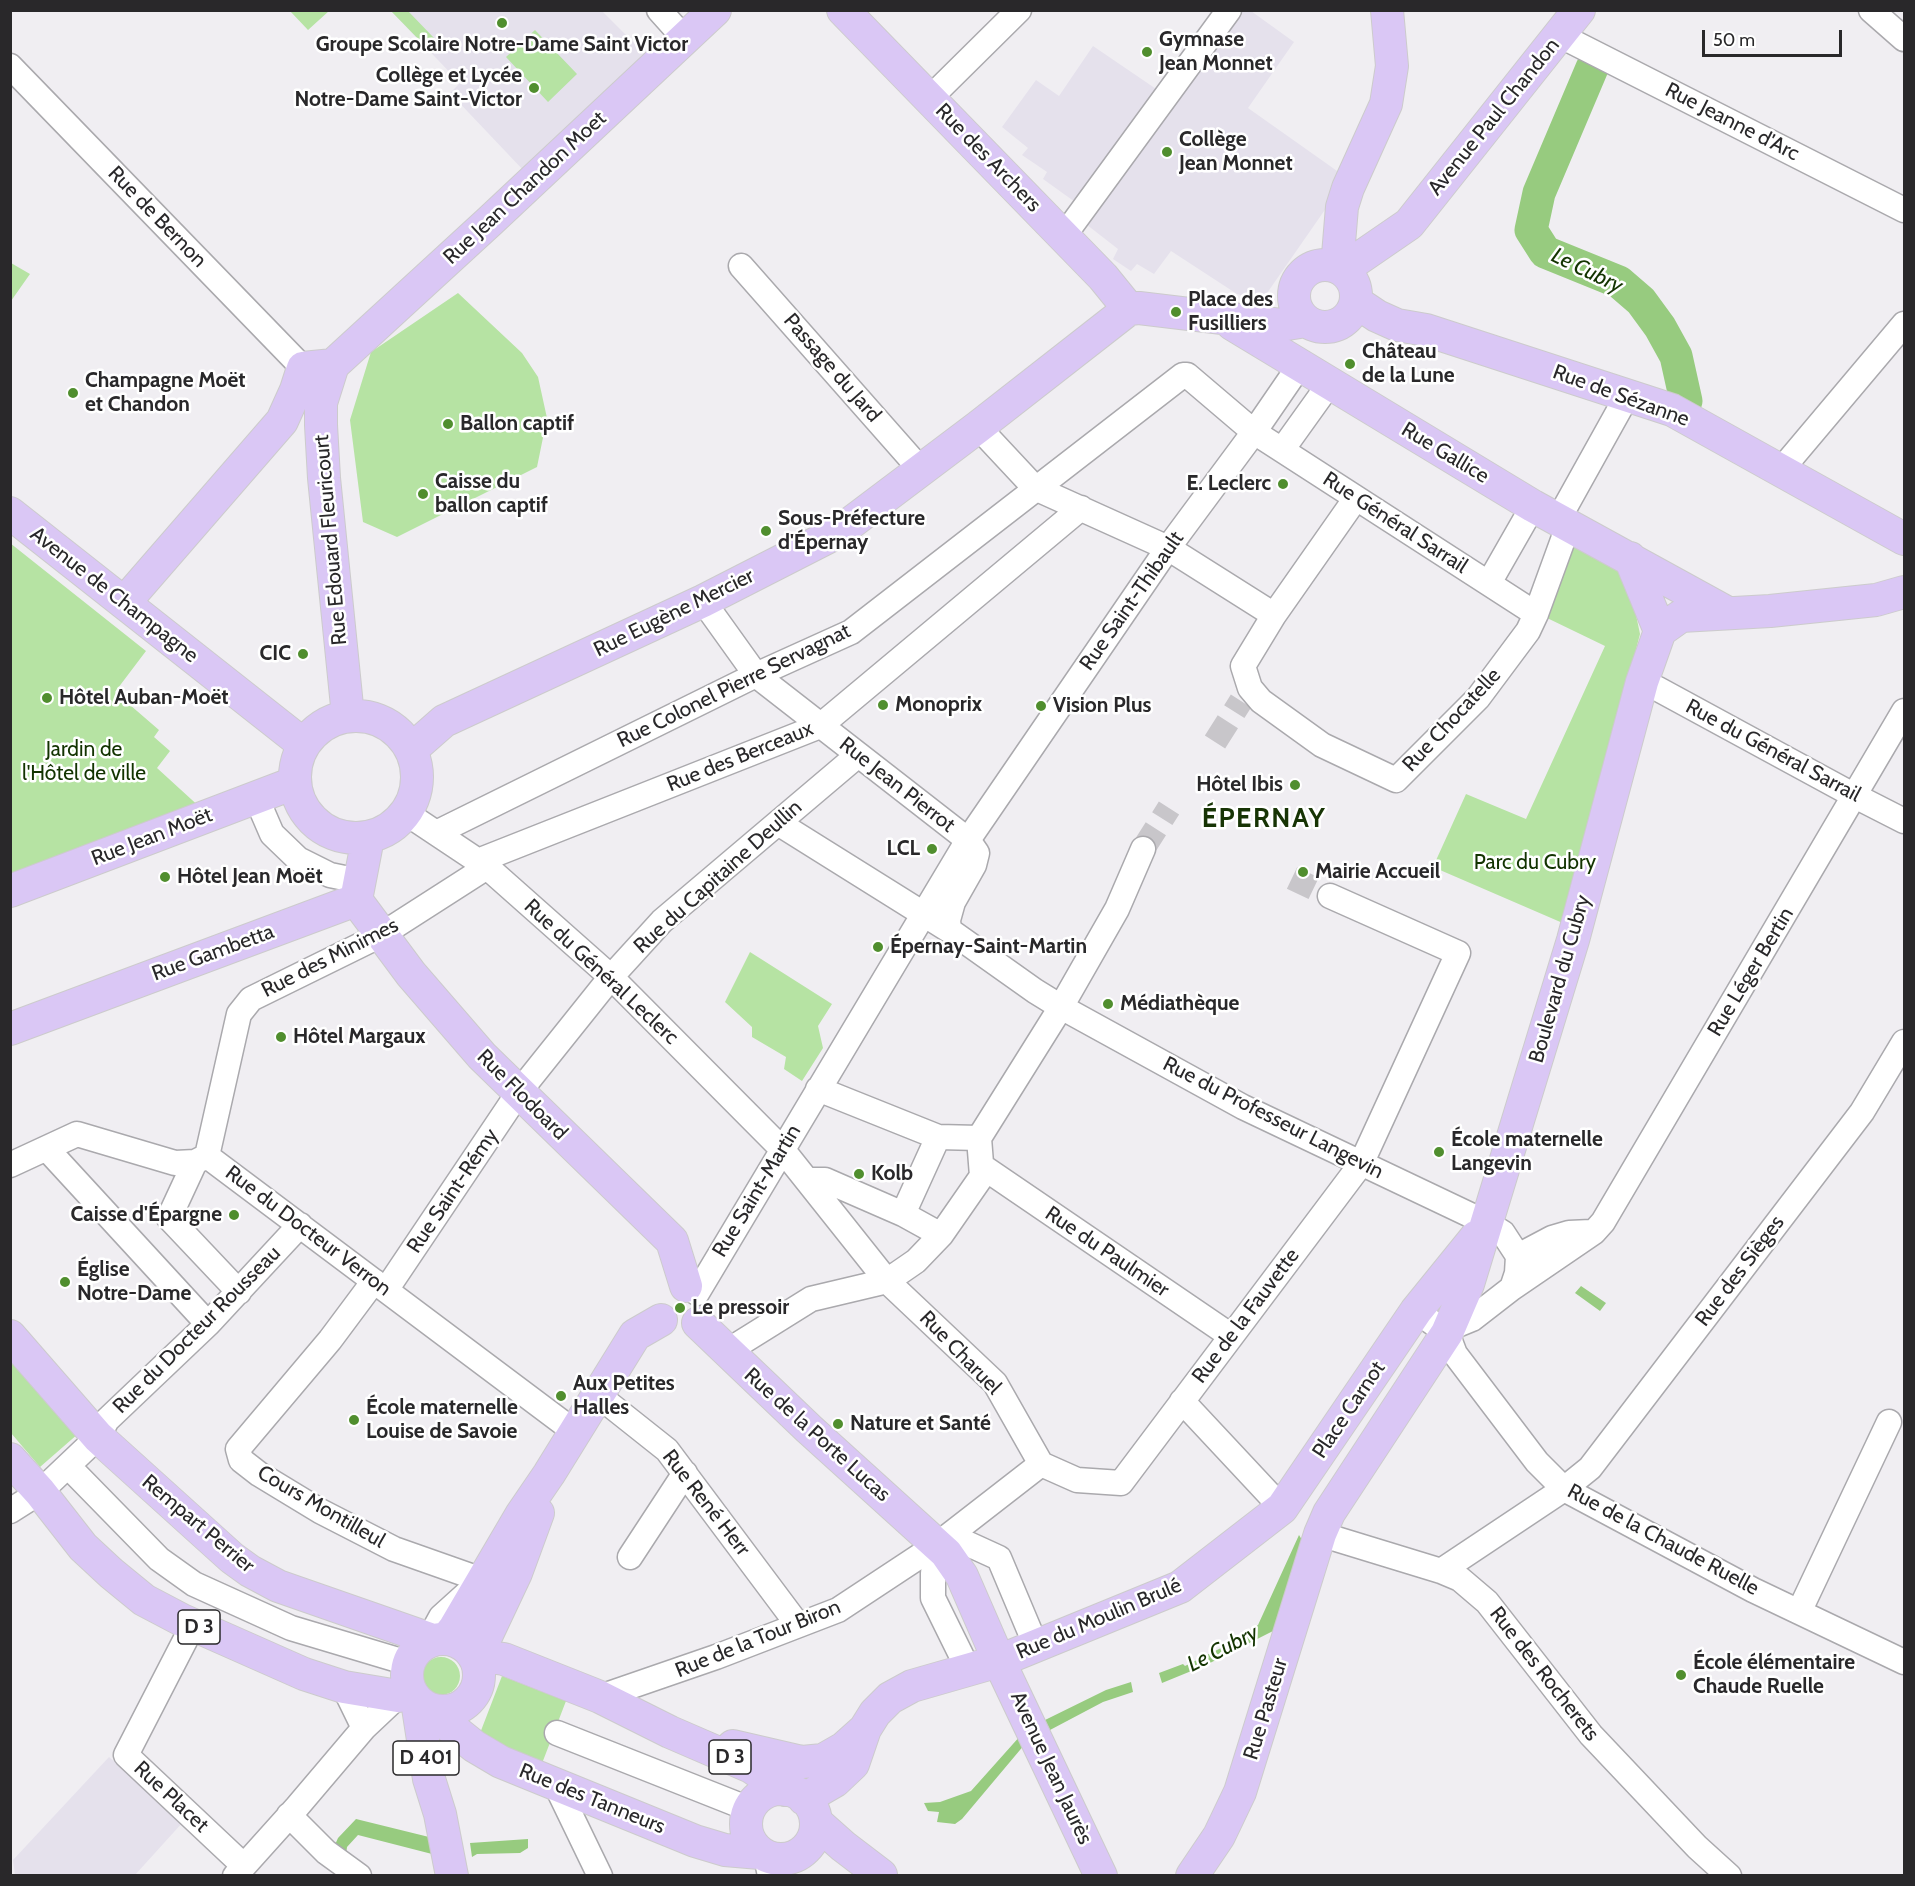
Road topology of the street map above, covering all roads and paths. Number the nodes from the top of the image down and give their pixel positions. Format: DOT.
graph roads {
  1 [pos="659,10"];
  2 [pos="715,10"];
  3 [pos="843,10"];
  4 [pos="1019,10"];
  5 [pos="1229,10"];
  6 [pos="1387,10"];
  7 [pos="1579,10"];
  8 [pos="1871,10"];
  9 [pos="1559,35"];
  10 [pos="685,39"];
  11 [pos="1905,39"];
  12 [pos="10,66"];
  13 [pos="930,98"];
  14 [pos="1905,210"];
  15 [pos="1063,237"];
  16 [pos="741,266"];
  17 [pos="1339,268"];
  18 [pos="1356,302"];
  19 [pos="1129,309"];
  20 [pos="1303,314"];
  21 [pos="1221,318"];
  22 [pos="1905,324"];
  23 [pos="1300,365"];
  24 [pos="318,366"];
  25 [pos="1330,383"];
  26 [pos="1633,398"];
  27 [pos="282,421"];
  28 [pos="321,425"];
  29 [pos="978,427"];
  30 [pos="1254,432"];
  31 [pos="1282,450"];
  32 [pos="1611,458"];
  33 [pos="921,470"];
  34 [pos="1781,470"];
  35 [pos="1035,488"];
  36 [pos="1356,498"];
  37 [pos="1082,508"];
  38 [pos="10,513"];
  39 [pos="1553,518"];
  40 [pos="1905,538"];
  41 [pos="1168,548"];
  42 [pos="1630,558"];
  43 [pos="1489,583"];
  44 [pos="1905,592"];
  45 [pos="703,601"];
  46 [pos="124,603"];
  47 [pos="1726,612"];
  48 [pos="1536,614"];
  49 [pos="1274,615"];
  50 [pos="1660,632"];
  51 [pos="756,675"];
  52 [pos="1642,682"];
  53 [pos="1905,711"];
  54 [pos="348,716"];
  55 [pos="820,726"];
  56 [pos="303,744"];
  57 [pos="411,750"];
  58 [pos="858,755"];
  59 [pos="294,783"];
  60 [pos="1855,796"];
  61 [pos="256,797"];
  62 [pos="406,813"];
  63 [pos="1905,821"];
  64 [pos="778,823"];
  65 [pos="436,833"];
  66 [pos="368,838"];
  67 [pos="968,840"];
  68 [pos="1143,849"];
  69 [pos="482,864"];
  70 [pos="10,891"];
  71 [pos="358,891"];
  72 [pos="1337,900"];
  73 [pos="924,914"];
  74 [pos="949,930"];
  75 [pos="381,935"];
  76 [pos="611,977"];
  77 [pos="1061,1007"];
  78 [pos="10,1029"];
  79 [pos="1905,1042"];
  80 [pos="818,1089"];
  81 [pos="519,1092"];
  82 [pos="938,1137"];
  83 [pos="979,1138"];
  84 [pos="47,1149"];
  85 [pos="782,1149"];
  86 [pos="201,1159"];
  87 [pos="1361,1164"];
  88 [pos="10,1165"];
  89 [pos="983,1167"];
  90 [pos="807,1180"];
  91 [pos="903,1215"];
  92 [pos="1487,1223"];
  93 [pos="300,1225"];
  94 [pos="1594,1232"];
  95 [pos="941,1235"];
  96 [pos="1518,1256"];
  97 [pos="887,1281"];
  98 [pos="380,1285"];
  99 [pos="1512,1288"];
  100 [pos="239,1292"];
  101 [pos="694,1301"];
  102 [pos="1416,1311"];
  103 [pos="208,1324"];
  104 [pos="1448,1331"];
  105 [pos="10,1336"];
  106 [pos="1231,1336"];
  107 [pos="726,1352"];
  108 [pos="599,1396"];
  109 [pos="1182,1401"];
  110 [pos="1889,1422"];
  111 [pos="575,1432"];
  112 [pos="98,1437"];
  113 [pos="10,1459"];
  114 [pos="1041,1464"];
  115 [pos="68,1466"];
  116 [pos="686,1473"];
  117 [pos="549,1474"];
  118 [pos="1564,1489"];
  119 [pos="40,1492"];
  120 [pos="1282,1508"];
  121 [pos="10,1511"];
  122 [pos="1320,1534"];
  123 [pos="942,1549"];
  124 [pos="630,1557"];
  125 [pos="1441,1571"];
  126 [pos="482,1580"];
  127 [pos="1799,1612"];
  128 [pos="193,1625"];
  129 [pos="798,1625"];
  130 [pos="1036,1646"];
  131 [pos="457,1649"];
  132 [pos="999,1661"];
  133 [pos="1905,1662"];
  134 [pos="969,1671"];
  135 [pos="344,1687"];
  136 [pos="600,1697"];
  137 [pos="421,1698"];
  138 [pos="364,1728"];
  139 [pos="865,1729"];
  140 [pos="670,1732"];
  141 [pos="557,1733"];
  142 [pos="474,1746"];
  143 [pos="440,1771"];
  144 [pos="556,1785"];
  145 [pos="802,1804"];
  146 [pos="749,1809"];
  147 [pos="440,1814"];
  148 [pos="289,1815"];
  149 [pos="800,1854"];
  150 [pos="765,1861"];
  151 [pos="239,1871"];
  152 [pos="359,1875"];
  153 [pos="452,1875"];
  154 [pos="600,1875"];
  155 [pos="881,1875"];
  156 [pos="1101,1875"];
  157 [pos="1192,1875"];
  158 [pos="1729,1875"];
  1 -- 10 [label="street"];
  2 -- 10 [label="main road, Rue Jean Chandon Moet"];
  3 -- 13 [label="main road, Rue des Archers"];
  4 -- 13 [label="street"];
  5 -- 15 [label="street"];
  6 -- 17 [label="main road"];
  7 -- 9 [label="main road, Avenue Paul Chandon"];
  8 -- 11 [label="street"];
  9 -- 14 [label="street, Rue Jeanne d'Arc"];
  9 -- 17 [label="main road, Avenue Paul Chandon"];
  10 -- 24 [label="main road, Rue Jean Chandon Moet"];
  12 -- 24 [label="street, Rue de Bernon"];
  13 -- 15 [label="main road, Rue des Archers"];
  15 -- 19 [label="main road, Rue des Archers"];
  16 -- 33 [label="street, Passage du Jard"];
  17 -- 18 [label="main road"];
  17 -- 20 [label="main road"];
  18 -- 20 [label="main road"];
  18 -- 26 [label="main road, Rue de Sézanne"];
  19 -- 21 [label="main road"];
  19 -- 29 [label="main road, Rue Eugène Mercier"];
  20 -- 21 [label="main road"];
  20 -- 23 [label="main road"];
  21 -- 23 [label="main road, Rue Gallice"];
  22 -- 34 [label="street"];
  23 -- 25 [label="main road, Rue Gallice"];
  23 -- 30 [label="street, Rue Saint-Thibault"];
  24 -- 27 [label="main road, Rue Jean Chandon Moet"];
  24 -- 28 [label="main road, Rue Edouard Fleuricourt"];
  25 -- 31 [label="street"];
  25 -- 39 [label="main road, Rue Gallice"];
  26 -- 32 [label="street"];
  26 -- 34 [label="main road, Rue de Sézanne"];
  26 -- 39 [label="street"];
  27 -- 28 [label="main road"];
  27 -- 46 [label="main road, Rue Jean Chandon Moet"];
  28 -- 54 [label="main road, Rue Edouard Fleuricourt"];
  29 -- 33 [label="main road, Rue Eugène Mercier"];
  29 -- 35 [label="street"];
  30 -- 31 [label="street, Rue Général Sarrail"];
  30 -- 35 [label="street, Rue Colonel Pierre Servagnat"];
  30 -- 41 [label="street, Rue Saint-Thibault"];
  31 -- 36 [label="street, Rue Général Sarrail"];
  33 -- 45 [label="main road, Rue Eugène Mercier"];
  34 -- 40 [label="main road, Rue de Sézanne"];
  35 -- 37 [label="street"];
  35 -- 51 [label="street, Rue Colonel Pierre Servagnat"];
  36 -- 43 [label="street, Rue Général Sarrail"];
  36 -- 49 [label="street, Rue Chocatelle"];
  37 -- 41 [label="street"];
  37 -- 55 [label="street, Rue des Berceaux"];
  38 -- 46 [label="main road, Avenue de Champagne"];
  39 -- 42 [label="main road, Rue Gallice"];
  39 -- 43 [label="street"];
  39 -- 48 [label="street, Rue Chocatelle"];
  41 -- 49 [label="street"];
  41 -- 67 [label="street, Rue Saint-Thibault"];
  42 -- 47 [label="main road, Rue Gallice"];
  42 -- 50 [label="main road"];
  43 -- 48 [label="street, Rue Général Sarrail"];
  44 -- 47 [label="main road"];
  45 -- 51 [label="street, Rue Jean Pierrot"];
  45 -- 57 [label="main road, Rue Eugène Mercier"];
  46 -- 56 [label="main road, Avenue de Champagne"];
  47 -- 50 [label="main road"];
  48 -- 49 [label="street, Rue Chocatelle"];
  50 -- 52 [label="main road, Boulevard du Cubry"];
  51 -- 55 [label="street, Rue Jean Pierrot"];
  51 -- 65 [label="street, Rue Colonel Pierre Servagnat"];
  52 -- 60 [label="street, Rue du Général Sarrail"];
  52 -- 92 [label="main road, Boulevard du Cubry"];
  53 -- 60 [label="street, Rue Léger Bertin"];
  54 -- 56 [label="main road"];
  54 -- 57 [label="main road"];
  55 -- 58 [label="street, Rue Jean Pierrot"];
  55 -- 69 [label="street, Rue des Berceaux"];
  56 -- 59 [label="main road"];
  57 -- 62 [label="main road"];
  58 -- 64 [label="street, Rue du Capitaine Deullin"];
  58 -- 67 [label="street, Rue Jean Pierrot"];
  59 -- 61 [label="main road, Rue Jean Moët"];
  59 -- 66 [label="main road"];
  60 -- 63 [label="street, Rue du Général Sarrail"];
  60 -- 94 [label="street, Rue Léger Bertin"];
  61 -- 70 [label="main road, Rue Jean Moët"];
  61 -- 71 [label="street"];
  62 -- 65 [label="street, Rue du Général Leclerc"];
  62 -- 66 [label="main road"];
  64 -- 73 [label="street, Rue du Professeur Langevin"];
  64 -- 76 [label="street, Rue du Capitaine Deullin"];
  65 -- 69 [label="street, Rue du Général Leclerc"];
  66 -- 71 [label="main road"];
  67 -- 73 [label="street, Rue Saint-Thibault"];
  67 -- 74 [label="street"];
  68 -- 77 [label="street"];
  69 -- 75 [label="street, Rue des Minimes"];
  69 -- 76 [label="street, Rue du Général Leclerc"];
  71 -- 75 [label="main road, Rue Flodoard"];
  71 -- 78 [label="main road, Rue Gambetta"];
  72 -- 87 [label="street, Rue de la Fauvette"];
  73 -- 74 [label="street, Rue du Professeur Langevin"];
  73 -- 80 [label="street, Rue Saint-Martin"];
  74 -- 77 [label="street, Rue du Professeur Langevin"];
  75 -- 81 [label="main road, Rue Flodoard"];
  75 -- 86 [label="street, Rue des Minimes"];
  76 -- 81 [label="street, Rue du Capitaine Deullin"];
  76 -- 85 [label="street, Rue du Général Leclerc"];
  77 -- 83 [label="street"];
  77 -- 87 [label="street, Rue du Professeur Langevin"];
  79 -- 118 [label="street, Rue des Sièges"];
  80 -- 82 [label="street"];
  80 -- 85 [label="street, Rue Saint-Martin"];
  81 -- 98 [label="street, Rue Saint-Rémy"];
  81 -- 101 [label="main road, Rue Flodoard"];
  82 -- 83 [label="street"];
  82 -- 91 [label="street"];
  83 -- 89 [label="street"];
  84 -- 86 [label="street, Rue du Docteur Verron"];
  84 -- 88 [label="street, Rue du Docteur Verron"];
  84 -- 103 [label="street"];
  85 -- 90 [label="street, Rue du Général Leclerc"];
  85 -- 101 [label="street, Rue Saint-Martin"];
  86 -- 93 [label="street, Rue du Docteur Verron"];
  86 -- 100 [label="street, Rue des Minimes"];
  87 -- 92 [label="street, Rue du Professeur Langevin"];
  87 -- 106 [label="street, Rue de la Fauvette"];
  89 -- 95 [label="street"];
  89 -- 106 [label="street, Rue du Paulmier"];
  90 -- 91 [label="street"];
  90 -- 97 [label="street, Rue Charuel"];
  91 -- 95 [label="street"];
  92 -- 96 [label="street"];
  92 -- 102 [label="main road, Place Carnot"];
  92 -- 104 [label="main road, Place Carnot"];
  93 -- 98 [label="street, Rue du Docteur Verron"];
  93 -- 100 [label="street, Rue du Docteur Rousseau"];
  94 -- 96 [label="street"];
  94 -- 99 [label="street, Rue Léger Bertin"];
  95 -- 97 [label="street"];
  96 -- 99 [label="street"];
  97 -- 107 [label="street"];
  97 -- 114 [label="street, Rue Charuel"];
  98 -- 111 [label="street, Rue du Docteur Verron"];
  98 -- 126 [label="street, Cours Montilleul"];
  99 -- 104 [label="street"];
  100 -- 103 [label="street, Rue du Docteur Rousseau"];
  101 -- 107 [label="main road, Rue de la Porte Lucas"];
  101 -- 108 [label="main road"];
  102 -- 104 [label="street"];
  102 -- 120 [label="main road, Place Carnot"];
  103 -- 112 [label="street, Rue du Docteur Rousseau"];
  104 -- 118 [label="street, Rue de la Chaude Ruelle"];
  104 -- 122 [label="main road, Place Carnot"];
  105 -- 112 [label="main road, Rempart Perrier / D 3"];
  106 -- 109 [label="street, Rue de la Fauvette"];
  107 -- 123 [label="main road, Rue de la Porte Lucas"];
  108 -- 111 [label="main road"];
  108 -- 116 [label="street, Rue René Herr"];
  109 -- 114 [label="street, Rue de la Fauvette"];
  109 -- 120 [label="street"];
  110 -- 127 [label="street"];
  111 -- 117 [label="main road"];
  112 -- 115 [label="street, Rue du Docteur Rousseau"];
  112 -- 131 [label="main road, Rempart Perrier / D 3"];
  113 -- 119 [label="main road, D 3"];
  114 -- 123 [label="street"];
  115 -- 119 [label="street, Rue du Docteur Rousseau"];
  115 -- 137 [label="street"];
  116 -- 124 [label="street"];
  116 -- 129 [label="street, Rue René Herr"];
  117 -- 126 [label="main road"];
  117 -- 131 [label="main road"];
  118 -- 125 [label="street, Rue des Sièges"];
  118 -- 127 [label="street, Rue de la Chaude Ruelle"];
  119 -- 121 [label="street, Rue du Docteur Rousseau"];
  119 -- 128 [label="main road, D 3"];
  120 -- 122 [label="main road"];
  120 -- 130 [label="main road, Rue du Moulin Brulé"];
  122 -- 125 [label="street, Rue des Rocherets"];
  122 -- 157 [label="main road, Rue Pasteur"];
  123 -- 129 [label="street, Rue de la Tour Biron"];
  123 -- 130 [label="street"];
  123 -- 132 [label="main road, Rue de la Porte Lucas"];
  123 -- 134 [label="street"];
  125 -- 158 [label="street, Rue des Rocherets"];
  126 -- 131 [label="main road"];
  127 -- 133 [label="street, Rue de la Chaude Ruelle"];
  128 -- 135 [label="main road, D 3"];
  128 -- 151 [label="street, Rue Placet"];
  129 -- 136 [label="street, Rue de la Tour Biron"];
  130 -- 132 [label="main road, Rue du Moulin Brulé"];
  131 -- 136 [label="main road, D 3"];
  131 -- 137 [label="main road"];
  131 -- 137 [label="main road"];
  132 -- 134 [label="main road"];
  132 -- 156 [label="main road, Avenue Jean Jaurès"];
  134 -- 139 [label="main road"];
  135 -- 137 [label="main road, D 3"];
  135 -- 138 [label="street"];
  136 -- 140 [label="main road, D 3"];
  137 -- 138 [label="street"];
  137 -- 142 [label="main road, Rue des Tanneurs / D 3"];
  137 -- 143 [label="main road, D 401"];
  137 -- 147 [label="main road, D 401"];
  138 -- 148 [label="street"];
  139 -- 140 [label="main road"];
  139 -- 145 [label="main road"];
  140 -- 145 [label="main road, D 3"];
  141 -- 146 [label="street"];
  142 -- 143 [label="main road"];
  142 -- 144 [label="main road, Rue des Tanneurs / D 3"];
  143 -- 147 [label="main road, D 401"];
  144 -- 150 [label="main road, Rue des Tanneurs / D 3"];
  144 -- 154 [label="street"];
  145 -- 146 [label="main road"];
  145 -- 149 [label="main road"];
  145 -- 155 [label="main road, D 3"];
  146 -- 150 [label="main road"];
  147 -- 153 [label="main road, D 401"];
  148 -- 151 [label="street"];
  148 -- 152 [label="street"];
  149 -- 150 [label="main road"];
  149 -- 155 [label="main road, D 3"];
}
